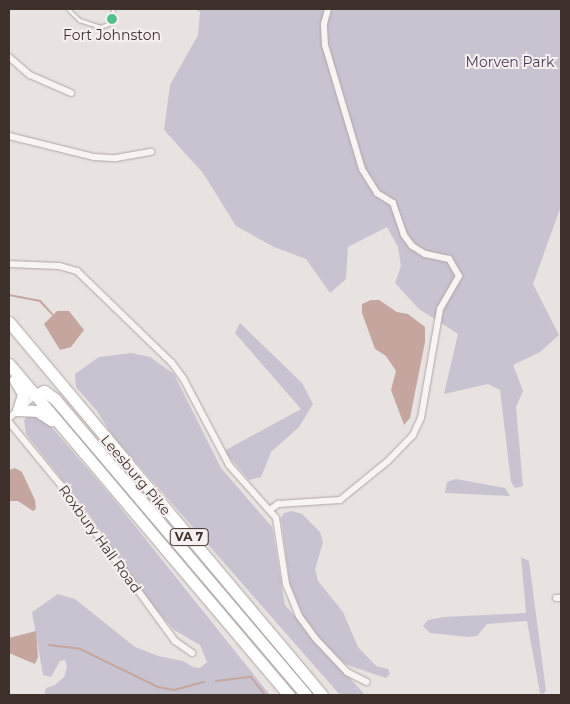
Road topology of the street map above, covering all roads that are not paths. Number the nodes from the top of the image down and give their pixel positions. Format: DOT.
graph roads {
  1 [pos="68,9"];
  2 [pos="113,9"];
  3 [pos="328,9"];
  4 [pos="9,57"];
  5 [pos="71,93"];
  6 [pos="9,136"];
  7 [pos="151,152"];
  8 [pos="9,264"];
  9 [pos="9,322"];
  10 [pos="9,364"];
  11 [pos="9,370"];
  12 [pos="35,395"];
  13 [pos="18,410"];
  14 [pos="9,420"];
  15 [pos="68,434"];
  16 [pos="271,509"];
  17 [pos="198,588"];
  18 [pos="192,652"];
  19 [pos="367,682"];
  20 [pos="278,695"];
  21 [pos="289,695"];
  22 [pos="306,695"];
  23 [pos="322,695"];
  1 -- 2 [label="lane"];
  3 -- 16 [label="street"];
  4 -- 5 [label="street"];
  6 -- 7 [label="street"];
  8 -- 16 [label="street"];
  9 -- 23 [label="highway, Leesburg Pike / VA 7"];
  10 -- 12 [label="highway, Leesburg Pike / VA 7"];
  11 -- 13 [label="highway"];
  12 -- 13 [label="street, Roxbury Hall Road"];
  12 -- 15 [label="highway, Leesburg Pike / VA 7"];
  12 -- 22 [label="highway"];
  13 -- 14 [label="street, Roxbury Hall Road"];
  13 -- 15 [label="highway"];
  14 -- 18 [label="street, Roxbury Hall Road"];
  15 -- 17 [label="highway, Leesburg Pike / VA 7"];
  16 -- 19 [label="street"];
  17 -- 20 [label="highway"];
  17 -- 21 [label="highway, Leesburg Pike / VA 7"];
}
